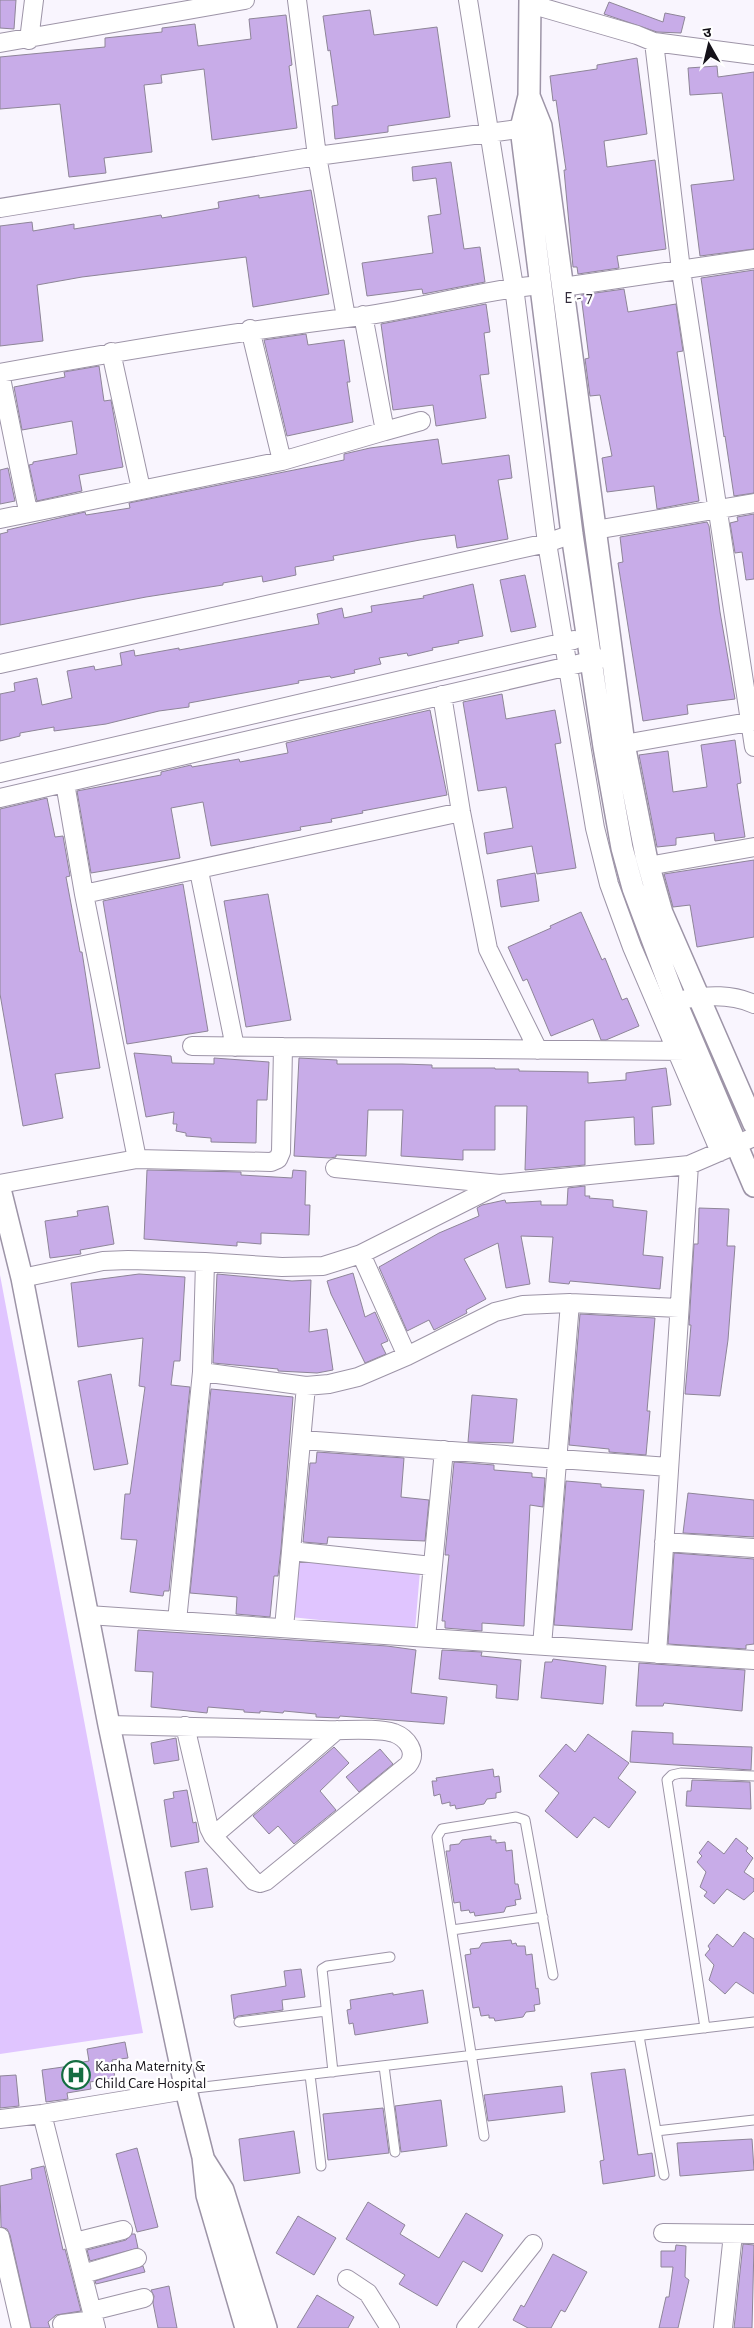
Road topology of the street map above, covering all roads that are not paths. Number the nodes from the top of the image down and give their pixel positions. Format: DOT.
graph roads {
  1 [pos="34,0"];
  2 [pos="245,0"];
  3 [pos="297,0"];
  4 [pos="468,0"];
  5 [pos="530,2"];
  6 [pos="562,6"];
  7 [pos="144,8"];
  8 [pos="29,40"];
  9 [pos="654,42"];
  10 [pos="0,43"];
  11 [pos="754,55"];
  12 [pos="531,127"];
  13 [pos="489,133"];
  14 [pos="318,156"];
  15 [pos="0,208"];
  16 [pos="754,259"];
  17 [pos="681,270"];
  18 [pos="541,285"];
  19 [pos="514,287"];
  20 [pos="563,287"];
  21 [pos="354,316"];
  22 [pos="250,329"];
  23 [pos="111,352"];
  24 [pos="0,373"];
  25 [pos="421,421"];
  26 [pos="386,431"];
  27 [pos="282,460"];
  28 [pos="141,489"];
  29 [pos="754,503"];
  30 [pos="719,509"];
  31 [pos="28,512"];
  32 [pos="0,518"];
  33 [pos="595,530"];
  34 [pos="572,534"];
  35 [pos="548,543"];
  36 [pos="609,632"];
  37 [pos="587,637"];
  38 [pos="564,642"];
  39 [pos="612,656"];
  40 [pos="590,661"];
  41 [pos="0,664"];
  42 [pos="568,666"];
  43 [pos="442,695"];
  44 [pos="752,721"];
  45 [pos="624,744"];
  46 [pos="754,747"];
  47 [pos="0,773"];
  48 [pos="65,783"];
  49 [pos="0,798"];
  50 [pos="461,812"];
  51 [pos="754,847"];
  52 [pos="648,866"];
  53 [pos="199,870"];
  54 [pos="84,894"];
  55 [pos="697,997"];
  56 [pos="675,1000"];
  57 [pos="754,1004"];
  58 [pos="192,1046"];
  59 [pos="235,1047"];
  60 [pos="283,1047"];
  61 [pos="538,1050"];
  62 [pos="686,1051"];
  63 [pos="754,1124"];
  64 [pos="736,1145"];
  65 [pos="137,1159"];
  66 [pos="689,1166"];
  67 [pos="335,1168"];
  68 [pos="0,1184"];
  69 [pos="500,1184"];
  70 [pos="754,1186"];
  71 [pos="0,1189"];
  72 [pos="361,1254"];
  73 [pos="205,1262"];
  74 [pos="22,1278"];
  75 [pos="570,1303"];
  76 [pos="680,1308"];
  77 [pos="407,1356"];
  78 [pos="202,1372"];
  79 [pos="306,1386"];
  80 [pos="302,1440"];
  81 [pos="444,1450"];
  82 [pos="558,1459"];
  83 [pos="669,1467"];
  84 [pos="664,1542"];
  85 [pos="754,1548"];
  86 [pos="291,1551"];
  87 [pos="432,1566"];
  88 [pos="88,1615"];
  89 [pos="177,1621"];
  90 [pos="284,1628"];
  91 [pos="426,1638"];
  92 [pos="542,1646"];
  93 [pos="657,1654"];
  94 [pos="754,1660"];
  95 [pos="109,1725"];
  96 [pos="185,1726"];
  97 [pos="337,1730"];
  98 [pos="754,1776"];
  99 [pos="214,1836"];
  100 [pos="543,1917"];
  101 [pos="452,1930"];
  102 [pos="390,1957"];
  103 [pos="553,1975"];
  104 [pos="326,2012"];
  105 [pos="239,2022"];
  106 [pos="754,2022"];
  107 [pos="705,2028"];
  108 [pos="639,2036"];
  109 [pos="472,2056"];
  110 [pos="384,2066"];
  111 [pos="333,2072"];
  112 [pos="310,2075"];
  113 [pos="186,2090"];
  114 [pos="42,2114"];
  115 [pos="0,2119"];
  116 [pos="754,2120"];
  117 [pos="656,2131"];
  118 [pos="484,2136"];
  119 [pos="395,2152"];
  120 [pos="203,2158"];
  121 [pos="321,2166"];
  122 [pos="664,2175"];
  123 [pos="123,2230"];
  124 [pos="663,2233"];
  125 [pos="733,2234"];
  126 [pos="754,2234"];
  127 [pos="0,2237"];
  128 [pos="75,2242"];
  129 [pos="533,2244"];
  130 [pos="137,2258"];
  131 [pos="83,2274"];
  132 [pos="347,2278"];
  133 [pos="144,2298"];
  134 [pos="94,2320"];
  135 [pos="62,2324"];
  136 [pos="22,2328"];
  137 [pos="246,2328"];
  138 [pos="266,2328"];
  139 [pos="390,2328"];
  140 [pos="466,2328"];
  141 [pos="723,2328"];
  1 -- 8 [label="street"];
  2 -- 7 [label="street"];
  3 -- 14 [label="street"];
  4 -- 13 [label="street"];
  5 -- 6 [label="street"];
  5 -- 12 [label="street"];
  6 -- 9 [label="street"];
  7 -- 8 [label="street"];
  8 -- 10 [label="street"];
  9 -- 11 [label="street"];
  9 -- 17 [label="street"];
  12 -- 13 [label="street"];
  12 -- 18 [label="street"];
  12 -- 20 [label="street"];
  13 -- 14 [label="street"];
  13 -- 19 [label="street"];
  14 -- 15 [label="street"];
  14 -- 21 [label="street"];
  16 -- 17 [label="street"];
  17 -- 20 [label="street"];
  17 -- 30 [label="street"];
  18 -- 19 [label="street"];
  18 -- 34 [label="street"];
  19 -- 21 [label="street"];
  19 -- 35 [label="street"];
  20 -- 33 [label="street"];
  21 -- 22 [label="street"];
  21 -- 26 [label="street"];
  22 -- 23 [label="street"];
  22 -- 27 [label="street"];
  23 -- 24 [label="street"];
  23 -- 28 [label="street"];
  24 -- 31 [label="street"];
  25 -- 26 [label="street"];
  26 -- 27 [label="street"];
  27 -- 28 [label="street"];
  28 -- 31 [label="street"];
  29 -- 30 [label="street"];
  30 -- 33 [label="street"];
  30 -- 44 [label="street"];
  31 -- 32 [label="street"];
  33 -- 36 [label="street"];
  34 -- 35 [label="street"];
  34 -- 37 [label="street"];
  35 -- 38 [label="street"];
  35 -- 41 [label="street"];
  36 -- 37 [label="street"];
  36 -- 39 [label="street"];
  37 -- 38 [label="street"];
  37 -- 40 [label="street"];
  38 -- 42 [label="street"];
  38 -- 47 [label="street"];
  39 -- 40 [label="street"];
  39 -- 45 [label="street"];
  40 -- 42 [label="street"];
  40 -- 56 [label="street"];
  42 -- 43 [label="street"];
  42 -- 62 [label="street"];
  43 -- 48 [label="street"];
  43 -- 50 [label="street"];
  44 -- 45 [label="street"];
  44 -- 46 [label="street"];
  45 -- 52 [label="street"];
  48 -- 49 [label="street"];
  48 -- 54 [label="street"];
  50 -- 53 [label="street"];
  50 -- 61 [label="street"];
  51 -- 52 [label="street"];
  52 -- 55 [label="street"];
  53 -- 54 [label="street"];
  53 -- 59 [label="street"];
  54 -- 65 [label="street"];
  55 -- 56 [label="street"];
  55 -- 57 [label="street"];
  55 -- 63 [label="street"];
  56 -- 62 [label="street"];
  58 -- 59 [label="street"];
  59 -- 60 [label="street"];
  60 -- 61 [label="street"];
  60 -- 65 [label="street"];
  61 -- 62 [label="street"];
  62 -- 64 [label="street"];
  64 -- 66 [label="street"];
  64 -- 70 [label="street"];
  65 -- 68 [label="street"];
  66 -- 69 [label="street"];
  66 -- 76 [label="street"];
  67 -- 69 [label="street"];
  69 -- 72 [label="street"];
  71 -- 74 [label="street"];
  72 -- 73 [label="street"];
  72 -- 77 [label="street"];
  73 -- 74 [label="street"];
  73 -- 78 [label="street"];
  74 -- 88 [label="street"];
  75 -- 76 [label="street"];
  75 -- 77 [label="street"];
  75 -- 82 [label="street"];
  76 -- 83 [label="street"];
  77 -- 79 [label="street"];
  78 -- 79 [label="street"];
  78 -- 89 [label="street"];
  79 -- 80 [label="street"];
  80 -- 81 [label="street"];
  80 -- 86 [label="street"];
  81 -- 82 [label="street"];
  81 -- 87 [label="street"];
  82 -- 83 [label="street"];
  82 -- 92 [label="street"];
  83 -- 84 [label="street"];
  84 -- 85 [label="street"];
  84 -- 93 [label="street"];
  86 -- 87 [label="street"];
  86 -- 90 [label="street"];
  87 -- 91 [label="street"];
  88 -- 89 [label="street"];
  88 -- 95 [label="street"];
  89 -- 90 [label="street"];
  90 -- 91 [label="street"];
  91 -- 92 [label="street"];
  92 -- 93 [label="street"];
  93 -- 94 [label="street"];
  95 -- 96 [label="street"];
  95 -- 113 [label="street"];
  96 -- 97 [label="street"];
  96 -- 99 [label="street"];
  97 -- 99 [label="street"];
  97 -- 99 [label="street"];
  98 -- 107 [label="lane"];
  100 -- 101 [label="lane"];
  100 -- 101 [label="lane"];
  100 -- 103 [label="lane"];
  101 -- 109 [label="lane"];
  102 -- 104 [label="lane"];
  104 -- 105 [label="lane"];
  104 -- 111 [label="lane"];
  106 -- 107 [label="lane"];
  107 -- 108 [label="lane"];
  108 -- 109 [label="lane"];
  108 -- 117 [label="lane"];
  109 -- 110 [label="lane"];
  109 -- 118 [label="lane"];
  110 -- 111 [label="lane"];
  110 -- 119 [label="lane"];
  111 -- 112 [label="lane"];
  112 -- 113 [label="lane"];
  112 -- 121 [label="lane"];
  113 -- 114 [label="street"];
  113 -- 120 [label="street"];
  114 -- 115 [label="street"];
  114 -- 128 [label="street"];
  116 -- 117 [label="lane"];
  117 -- 122 [label="lane"];
  120 -- 137 [label="street"];
  120 -- 138 [label="street"];
  123 -- 128 [label="street"];
  124 -- 125 [label="street"];
  125 -- 126 [label="street"];
  125 -- 141 [label="street"];
  127 -- 136 [label="street"];
  128 -- 131 [label="street"];
  129 -- 140 [label="street"];
  130 -- 131 [label="street"];
  131 -- 134 [label="street"];
  132 -- 139 [label="street"];
  133 -- 134 [label="street"];
  134 -- 135 [label="street"];
}
